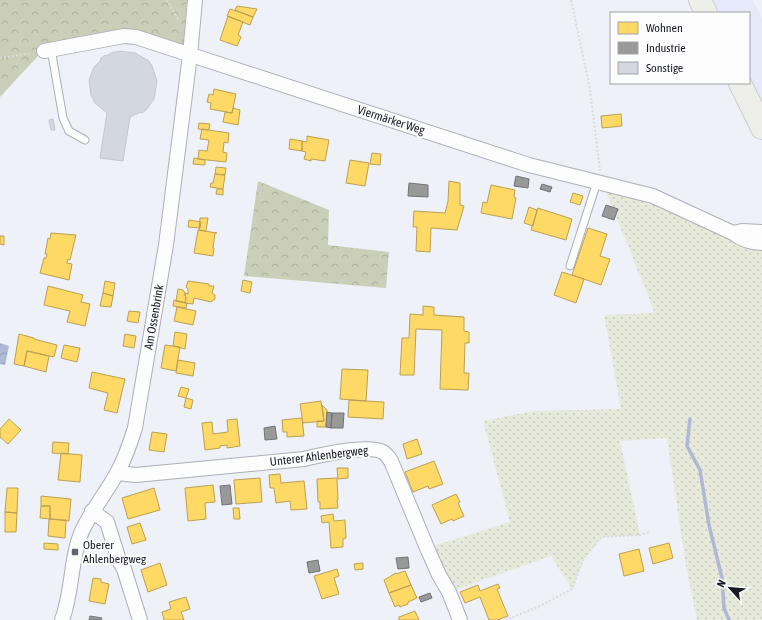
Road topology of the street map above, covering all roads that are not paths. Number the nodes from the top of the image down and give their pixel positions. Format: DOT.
graph roads {
  1 [pos="195,0"];
  2 [pos="700,0"];
  3 [pos="706,12"];
  4 [pos="48,50"];
  5 [pos="190,55"];
  6 [pos="740,84"];
  7 [pos="762,128"];
  8 [pos="85,140"];
  9 [pos="600,183"];
  10 [pos="762,232"];
  11 [pos="733,233"];
  12 [pos="762,243"];
  13 [pos="570,266"];
  14 [pos="117,473"];
  15 [pos="92,511"];
  16 [pos="62,620"];
  17 [pos="140,620"];
  18 [pos="460,620"];
  1 -- 5 [label="street, Am Ossenbrink"];
  2 -- 3 [label="main road"];
  4 -- 5 [label="street, Viermärker Weg"];
  4 -- 8 [label="lane"];
  5 -- 9 [label="street, Viermärker Weg"];
  5 -- 14 [label="street, Am Ossenbrink"];
  6 -- 7 [label="main road"];
  9 -- 11 [label="street, Viermärker Weg"];
  9 -- 13 [label="lane"];
  10 -- 11 [label="street, Viermärker Weg"];
  11 -- 12 [label="street, Viermärker Weg"];
  14 -- 15 [label="street, Am Ossenbrink"];
  14 -- 18 [label="street, Unterer Ahlenbergweg"];
  15 -- 16 [label="street, Am Ossenbrink"];
  15 -- 17 [label="street"];
}
